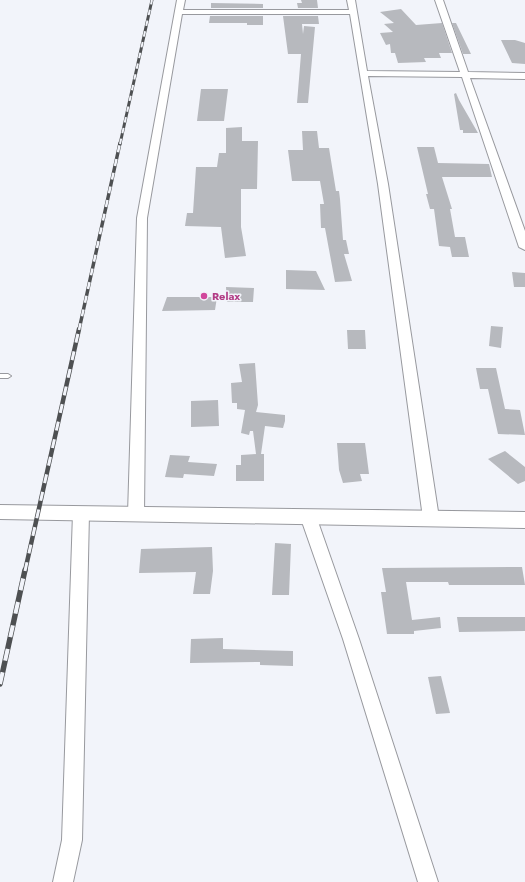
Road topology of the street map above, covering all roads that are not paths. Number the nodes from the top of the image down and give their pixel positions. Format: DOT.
graph roads {
  1 [pos="181,0"];
  2 [pos="351,0"];
  3 [pos="439,0"];
  4 [pos="178,12"];
  5 [pos="353,12"];
  6 [pos="364,74"];
  7 [pos="464,75"];
  8 [pos="525,76"];
  9 [pos="525,247"];
  10 [pos="0,376"];
  11 [pos="8,376"];
  12 [pos="0,512"];
  13 [pos="80,513"];
  14 [pos="136,514"];
  15 [pos="308,516"];
  16 [pos="431,518"];
  17 [pos="525,520"];
  18 [pos="63,882"];
  19 [pos="428,882"];
  1 -- 4 [label="street"];
  2 -- 5 [label="street"];
  3 -- 7 [label="street"];
  4 -- 5 [label="street"];
  4 -- 14 [label="street"];
  5 -- 6 [label="street"];
  6 -- 7 [label="street"];
  6 -- 16 [label="street"];
  7 -- 8 [label="street"];
  7 -- 9 [label="street"];
  10 -- 11 [label="lane"];
  12 -- 13 [label="street"];
  13 -- 14 [label="street"];
  13 -- 18 [label="street"];
  14 -- 15 [label="street"];
  15 -- 16 [label="street"];
  15 -- 19 [label="street"];
  16 -- 17 [label="street"];
}
